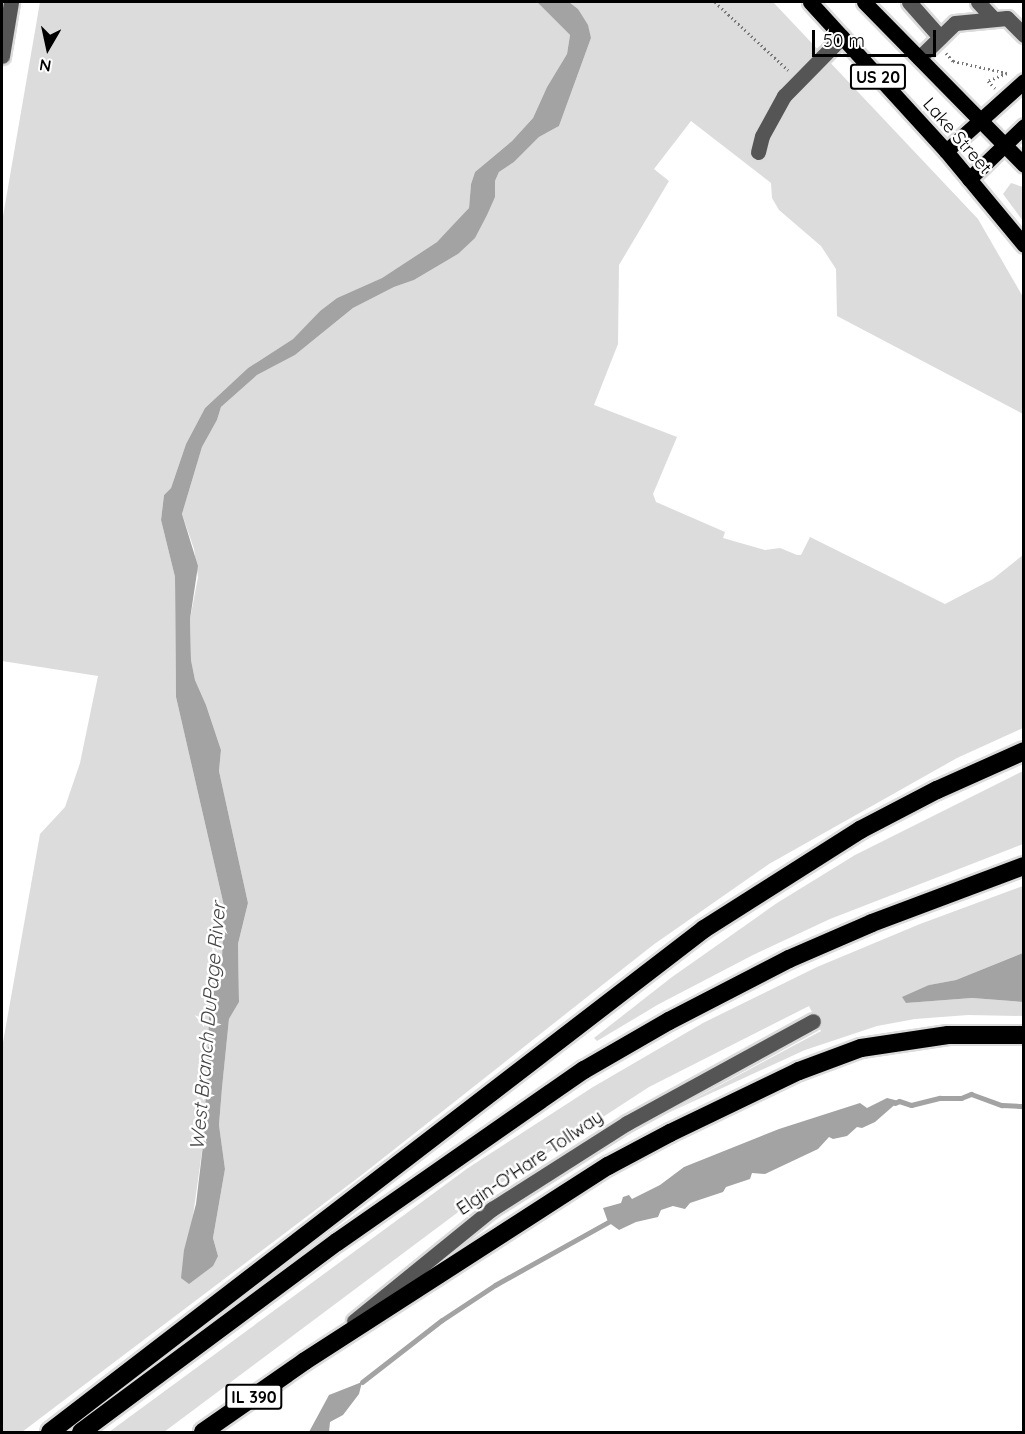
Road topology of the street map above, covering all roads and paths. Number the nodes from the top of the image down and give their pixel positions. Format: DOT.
graph roads {
  1 [pos="11,2"];
  2 [pos="715,2"];
  3 [pos="810,2"];
  4 [pos="909,2"];
  5 [pos="978,2"];
  6 [pos="868,3"];
  7 [pos="994,19"];
  8 [pos="1023,35"];
  9 [pos="842,37"];
  10 [pos="940,37"];
  11 [pos="945,52"];
  12 [pos="2,56"];
  13 [pos="919,58"];
  14 [pos="800,80"];
  15 [pos="988,81"];
  16 [pos="1023,81"];
  17 [pos="982,120"];
  18 [pos="1023,126"];
  19 [pos="1004,145"];
  20 [pos="946,151"];
  21 [pos="758,152"];
  22 [pos="1023,165"];
  23 [pos="969,179"];
  24 [pos="1023,195"];
  25 [pos="1023,204"];
  26 [pos="1023,245"];
  27 [pos="1023,751"];
  28 [pos="1023,866"];
  29 [pos="813,1021"];
  30 [pos="1023,1035"];
  31 [pos="305,1361"];
  32 [pos="50,1432"];
  33 [pos="81,1432"];
  34 [pos="203,1432"];
  1 -- 12 [label="lane"];
  2 -- 14 [label="path"];
  3 -- 9 [label="main road, Lake Street / US 20"];
  4 -- 10 [label="lane"];
  5 -- 7 [label="lane"];
  6 -- 13 [label="main road, Lake Street / US 20"];
  7 -- 8 [label="lane"];
  7 -- 10 [label="lane"];
  9 -- 14 [label="lane"];
  9 -- 20 [label="main road, Lake Street / US 20"];
  10 -- 13 [label="lane"];
  11 -- 15 [label="path"];
  13 -- 17 [label="main road, Lake Street / US 20"];
  14 -- 21 [label="lane"];
  16 -- 17 [label="main road"];
  17 -- 19 [label="main road, Lake Street / US 20"];
  17 -- 20 [label="main road"];
  18 -- 19 [label="main road"];
  19 -- 22 [label="main road, Lake Street / US 20"];
  19 -- 23 [label="main road"];
  20 -- 23 [label="main road, Lake Street / US 20"];
  23 -- 26 [label="main road, Lake Street / US 20"];
  24 -- 25 [label="path"];
  27 -- 32 [label="highway"];
  28 -- 33 [label="highway"];
  29 -- 31 [label="lane, Elgin-O'Hare Tollway"];
  30 -- 31 [label="highway"];
  31 -- 34 [label="highway, Elgin-O'Hare Tollway / IL 390"];
}
